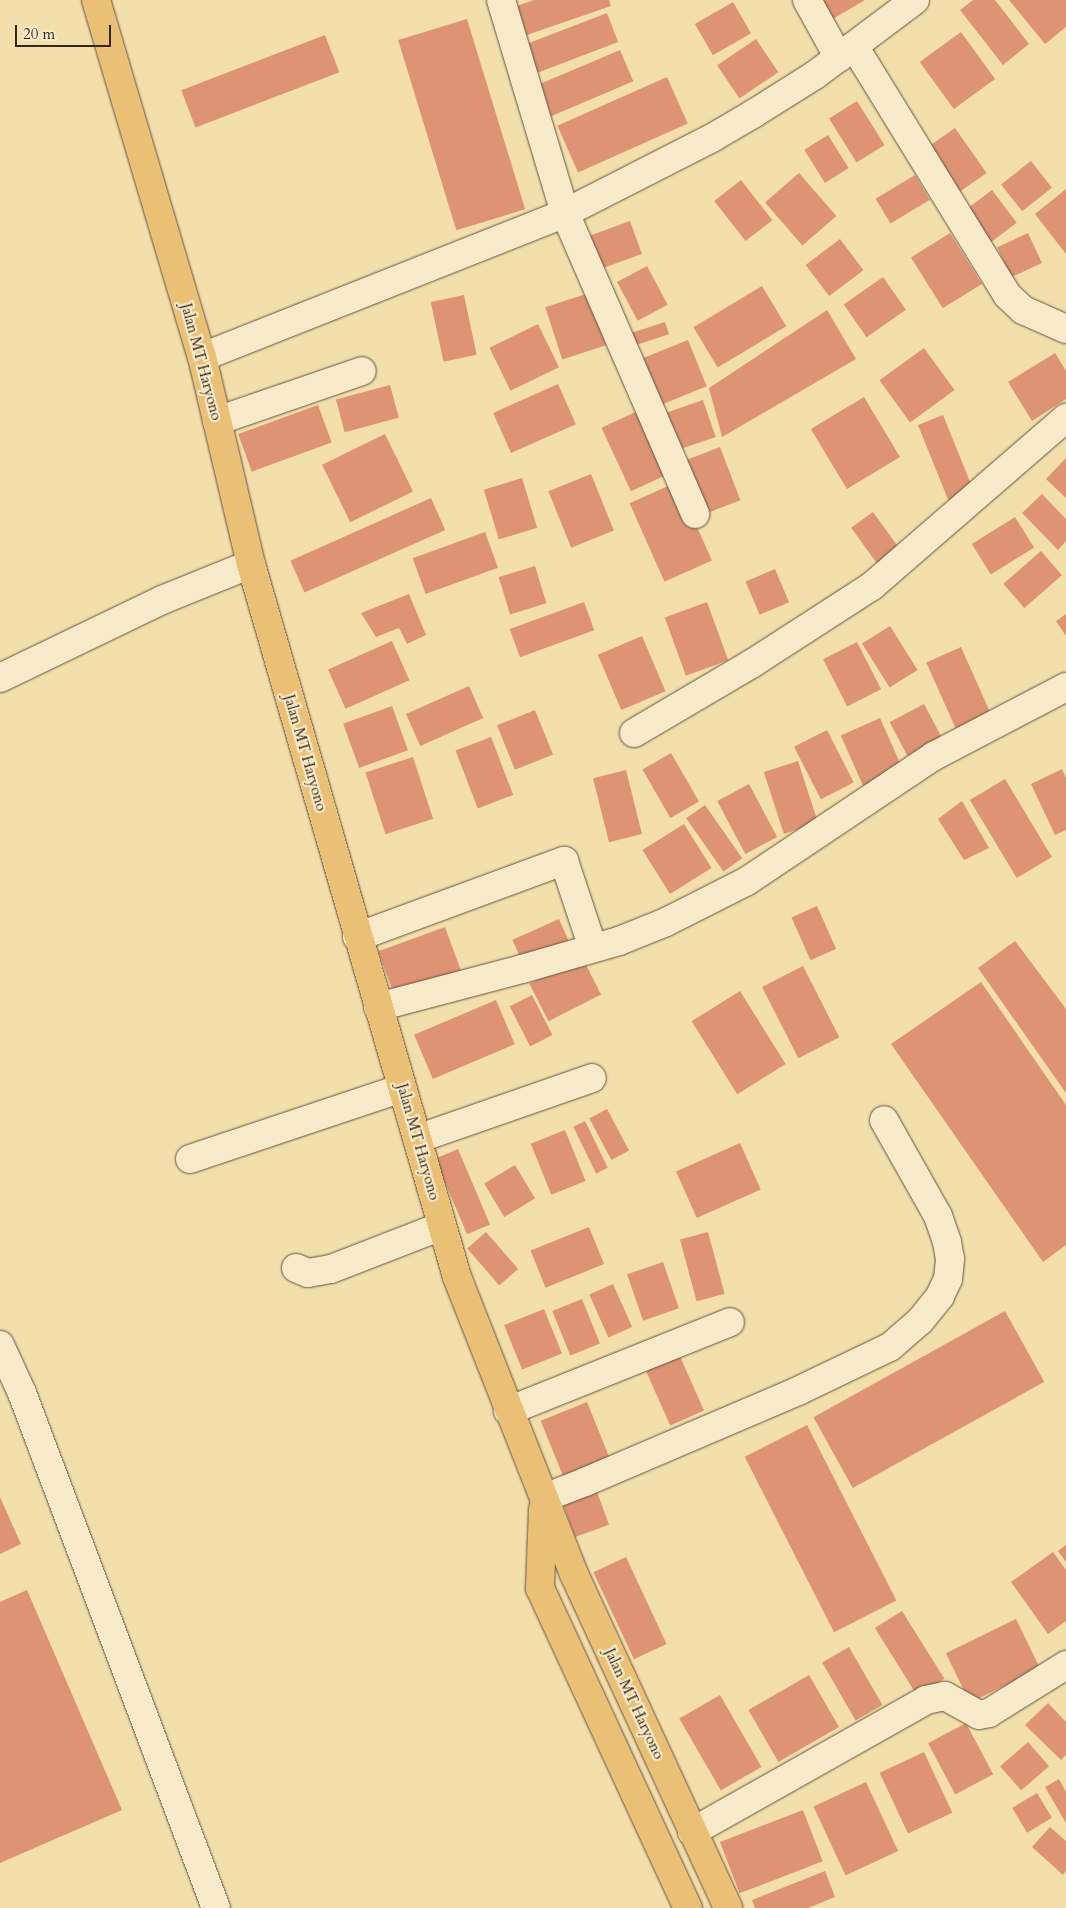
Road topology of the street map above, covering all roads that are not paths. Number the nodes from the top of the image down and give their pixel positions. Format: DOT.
graph roads {
  1 [pos="96,0"];
  2 [pos="500,0"];
  3 [pos="807,0"];
  4 [pos="915,0"];
  5 [pos="846,52"];
  6 [pos="565,213"];
  7 [pos="1066,329"];
  8 [pos="202,357"];
  9 [pos="362,371"];
  10 [pos="1066,418"];
  11 [pos="217,421"];
  12 [pos="695,514"];
  13 [pos="251,564"];
  14 [pos="0,678"];
  15 [pos="1066,687"];
  16 [pos="634,733"];
  17 [pos="357,937"];
  18 [pos="593,948"];
  19 [pos="378,1007"];
  20 [pos="592,1078"];
  21 [pos="402,1088"];
  22 [pos="884,1120"];
  23 [pos="417,1139"];
  24 [pos="190,1159"];
  25 [pos="442,1226"];
  26 [pos="296,1268"];
  27 [pos="730,1322"];
  28 [pos="0,1345"];
  29 [pos="11,1398"];
  30 [pos="508,1411"];
  31 [pos="544,1498"];
  32 [pos="1066,1665"];
  33 [pos="692,1832"];
  34 [pos="216,1908"];
  35 [pos="688,1908"];
  36 [pos="728,1908"];
  1 -- 8 [label="main road, Jalan MT Haryono"];
  2 -- 6 [label="street"];
  3 -- 5 [label="street"];
  4 -- 5 [label="street"];
  5 -- 6 [label="street"];
  5 -- 7 [label="street"];
  6 -- 8 [label="street"];
  6 -- 12 [label="street"];
  8 -- 11 [label="main road, Jalan MT Haryono"];
  9 -- 11 [label="street"];
  10 -- 16 [label="street"];
  11 -- 13 [label="main road, Jalan MT Haryono"];
  13 -- 14 [label="street"];
  13 -- 17 [label="main road, Jalan MT Haryono"];
  15 -- 18 [label="street"];
  17 -- 18 [label="street"];
  17 -- 19 [label="main road, Jalan MT Haryono"];
  18 -- 19 [label="street"];
  19 -- 21 [label="main road, Jalan MT Haryono"];
  20 -- 23 [label="street"];
  21 -- 23 [label="main road, Jalan MT Haryono"];
  21 -- 24 [label="street"];
  22 -- 31 [label="street"];
  23 -- 25 [label="main road, Jalan MT Haryono"];
  25 -- 26 [label="street"];
  25 -- 30 [label="main road, Jalan MT Haryono"];
  27 -- 30 [label="street"];
  28 -- 29 [label="street"];
  29 -- 34 [label="street"];
  30 -- 31 [label="main road, Jalan MT Haryono"];
  31 -- 33 [label="main road, Jalan MT Haryono"];
  31 -- 35 [label="main road, Jalan MT Haryono"];
  32 -- 33 [label="street"];
  33 -- 36 [label="main road, Jalan MT Haryono"];
}
